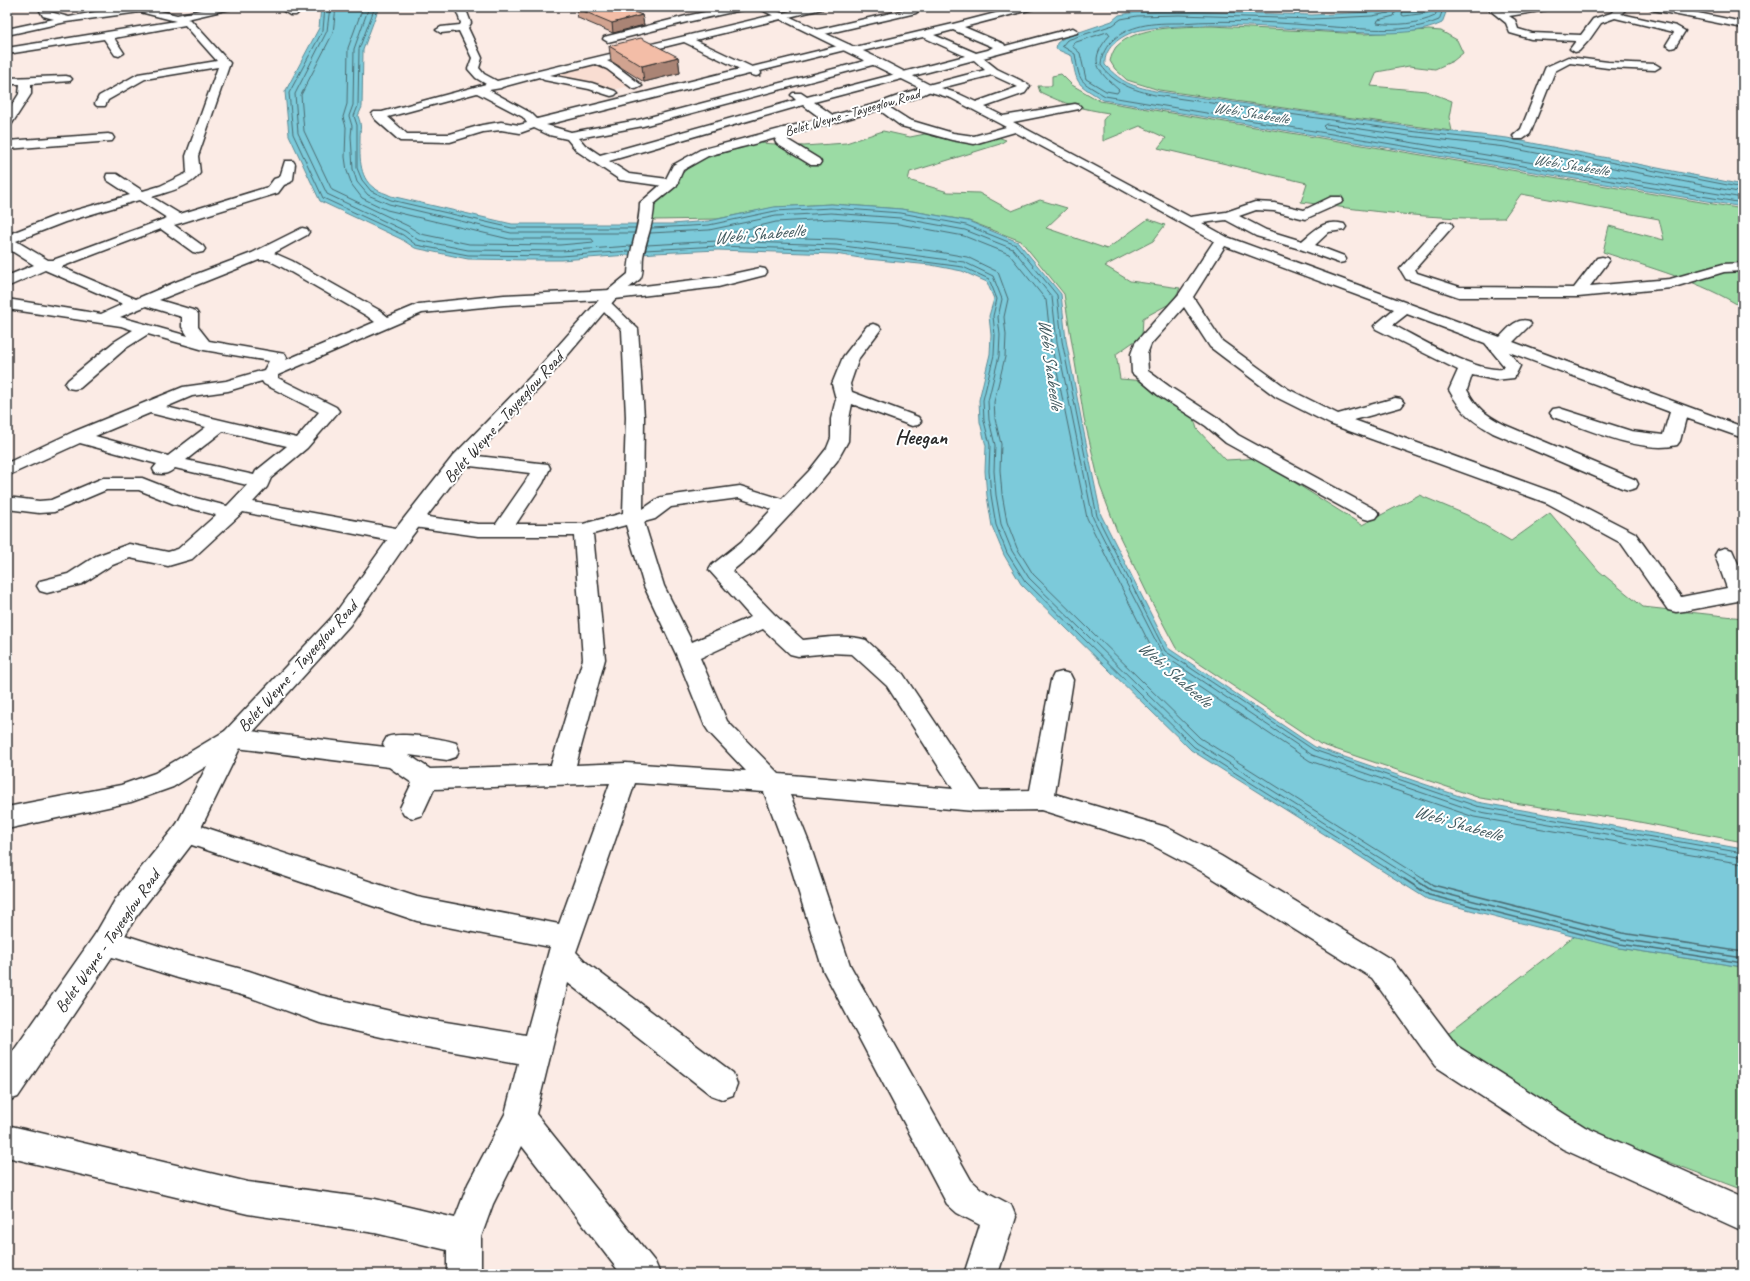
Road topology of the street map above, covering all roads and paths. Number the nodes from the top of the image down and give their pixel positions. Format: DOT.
graph roads {
  1 [pos="43,7"];
  2 [pos="227,7"];
  3 [pos="282,7"];
  4 [pos="460,7"];
  5 [pos="743,7"];
  6 [pos="761,7"];
  7 [pos="819,7"];
  8 [pos="1030,7"];
  9 [pos="1491,7"];
  10 [pos="1546,7"];
  11 [pos="1623,7"];
  12 [pos="1653,7"];
  13 [pos="1707,7"];
  14 [pos="910,8"];
  15 [pos="293,13"];
  16 [pos="1501,14"];
  17 [pos="926,15"];
  18 [pos="1614,15"];
  19 [pos="780,16"];
  20 [pos="1695,16"];
  21 [pos="67,20"];
  22 [pos="182,20"];
  23 [pos="1743,25"];
  24 [pos="955,27"];
  25 [pos="463,28"];
  26 [pos="441,30"];
  27 [pos="1073,31"];
  28 [pos="7,32"];
  29 [pos="924,34"];
  30 [pos="107,36"];
  31 [pos="90,38"];
  32 [pos="816,38"];
  33 [pos="910,38"];
  34 [pos="1585,38"];
  35 [pos="608,39"];
  36 [pos="685,39"];
  37 [pos="1671,44"];
  38 [pos="847,47"];
  39 [pos="8,49"];
  40 [pos="991,53"];
  41 [pos="119,54"];
  42 [pos="976,57"];
  43 [pos="596,60"];
  44 [pos="1005,60"];
  45 [pos="1568,60"];
  46 [pos="876,61"];
  47 [pos="225,63"];
  48 [pos="736,63"];
  49 [pos="953,63"];
  50 [pos="750,65"];
  51 [pos="1655,67"];
  52 [pos="705,70"];
  53 [pos="993,71"];
  54 [pos="903,75"];
  55 [pos="980,75"];
  56 [pos="480,76"];
  57 [pos="537,76"];
  58 [pos="66,79"];
  59 [pos="465,79"];
  60 [pos="26,80"];
  61 [pos="7,81"];
  62 [pos="782,85"];
  63 [pos="497,86"];
  64 [pos="928,88"];
  65 [pos="479,90"];
  66 [pos="1016,91"];
  67 [pos="611,93"];
  68 [pos="807,100"];
  69 [pos="101,104"];
  70 [pos="880,106"];
  71 [pos="975,106"];
  72 [pos="1075,107"];
  73 [pos="527,115"];
  74 [pos="830,119"];
  75 [pos="1002,120"];
  76 [pos="7,122"];
  77 [pos="536,125"];
  78 [pos="1016,128"];
  79 [pos="784,132"];
  80 [pos="571,136"];
  81 [pos="1519,136"];
  82 [pos="108,138"];
  83 [pos="7,145"];
  84 [pos="600,159"];
  85 [pos="815,162"];
  86 [pos="289,164"];
  87 [pos="112,177"];
  88 [pos="671,183"];
  89 [pos="140,196"];
  90 [pos="1336,200"];
  91 [pos="1228,216"];
  92 [pos="179,220"];
  93 [pos="1188,221"];
  94 [pos="163,224"];
  95 [pos="1446,226"];
  96 [pos="1338,227"];
  97 [pos="302,232"];
  98 [pos="1222,240"];
  99 [pos="7,241"];
  100 [pos="1305,246"];
  101 [pos="198,250"];
  102 [pos="257,256"];
  103 [pos="1339,259"];
  104 [pos="1602,261"];
  105 [pos="45,265"];
  106 [pos="1743,267"];
  107 [pos="760,272"];
  108 [pos="7,282"];
  109 [pos="1459,292"];
  110 [pos="1578,292"];
  111 [pos="1185,297"];
  112 [pos="608,299"];
  113 [pos="142,303"];
  114 [pos="7,304"];
  115 [pos="1411,311"];
  116 [pos="102,319"];
  117 [pos="387,324"];
  118 [pos="1524,324"];
  119 [pos="146,328"];
  120 [pos="873,328"];
  121 [pos="1496,342"];
  122 [pos="204,345"];
  123 [pos="1467,368"];
  124 [pos="270,373"];
  125 [pos="74,384"];
  126 [pos="846,396"];
  127 [pos="1395,403"];
  128 [pos="150,408"];
  129 [pos="1680,410"];
  130 [pos="1559,413"];
  131 [pos="1336,420"];
  132 [pos="912,421"];
  133 [pos="220,424"];
  134 [pos="1743,433"];
  135 [pos="80,436"];
  136 [pos="301,444"];
  137 [pos="460,460"];
  138 [pos="171,462"];
  139 [pos="7,470"];
  140 [pos="260,483"];
  141 [pos="142,484"];
  142 [pos="1629,484"];
  143 [pos="7,503"];
  144 [pos="785,507"];
  145 [pos="235,509"];
  146 [pos="1370,514"];
  147 [pos="633,517"];
  148 [pos="414,521"];
  149 [pos="583,530"];
  150 [pos="501,531"];
  151 [pos="401,536"];
  152 [pos="1725,555"];
  153 [pos="47,586"];
  154 [pos="766,619"];
  155 [pos="687,654"];
  156 [pos="1062,680"];
  157 [pos="233,738"];
  158 [pos="398,749"];
  159 [pos="447,750"];
  160 [pos="626,773"];
  161 [pos="560,776"];
  162 [pos="426,779"];
  163 [pos="773,783"];
  164 [pos="1040,800"];
  165 [pos="974,801"];
  166 [pos="413,808"];
  167 [pos="7,818"];
  168 [pos="186,832"];
  169 [pos="106,942"];
  170 [pos="564,947"];
  171 [pos="537,1052"];
  172 [pos="722,1084"];
  173 [pos="7,1086"];
  174 [pos="519,1118"];
  175 [pos="7,1140"];
  176 [pos="1743,1214"];
  177 [pos="463,1263"];
  178 [pos="643,1274"];
  179 [pos="981,1274"];
  1 -- 21 [label="street"];
  2 -- 22 [label="street"];
  3 -- 15 [label="street"];
  4 -- 25 [label="street"];
  5 -- 35 [label="street"];
  6 -- 19 [label="street"];
  7 -- 19 [label="street"];
  8 -- 24 [label="street"];
  9 -- 16 [label="street"];
  10 -- 16 [label="street"];
  11 -- 18 [label="street"];
  12 -- 20 [label="street"];
  13 -- 20 [label="street"];
  14 -- 17 [label="street"];
  14 -- 32 [label="street"];
  16 -- 34 [label="street"];
  18 -- 34 [label="street"];
  18 -- 37 [label="street"];
  19 -- 32 [label="street"];
  19 -- 36 [label="street"];
  20 -- 23 [label="street"];
  21 -- 22 [label="street"];
  21 -- 28 [label="street"];
  21 -- 31 [label="street"];
  22 -- 30 [label="street"];
  22 -- 47 [label="street"];
  24 -- 29 [label="street"];
  24 -- 38 [label="street"];
  24 -- 40 [label="street"];
  25 -- 26 [label="street"];
  25 -- 56 [label="street"];
  27 -- 40 [label="street"];
  29 -- 33 [label="street"];
  29 -- 42 [label="street"];
  30 -- 31 [label="street"];
  30 -- 41 [label="street"];
  31 -- 39 [label="street"];
  32 -- 38 [label="street, Belet Weyne - Tayeeglow Road"];
  33 -- 38 [label="street"];
  33 -- 49 [label="street"];
  34 -- 45 [label="street"];
  36 -- 43 [label="street"];
  36 -- 48 [label="street"];
  38 -- 46 [label="street, Belet Weyne - Tayeeglow Road"];
  38 -- 50 [label="street"];
  40 -- 42 [label="street"];
  40 -- 44 [label="street"];
  42 -- 49 [label="street"];
  42 -- 53 [label="street"];
  43 -- 57 [label="street"];
  43 -- 67 [label="street"];
  45 -- 51 [label="street"];
  45 -- 81 [label="street"];
  46 -- 54 [label="street, Belet Weyne - Tayeeglow Road"];
  46 -- 62 [label="street"];
  47 -- 69 [label="street"];
  47 -- 89 [label="street"];
  48 -- 50 [label="street"];
  48 -- 52 [label="street"];
  49 -- 54 [label="street"];
  49 -- 55 [label="street"];
  50 -- 62 [label="street"];
  50 -- 77 [label="street"];
  53 -- 55 [label="street"];
  53 -- 66 [label="street"];
  54 -- 64 [label="street, Belet Weyne - Tayeeglow Road"];
  54 -- 68 [label="street"];
  55 -- 64 [label="street"];
  55 -- 66 [label="street"];
  56 -- 59 [label="street"];
  56 -- 63 [label="street"];
  57 -- 63 [label="street"];
  57 -- 67 [label="street"];
  58 -- 60 [label="street"];
  60 -- 61 [label="street"];
  60 -- 76 [label="street"];
  62 -- 68 [label="street"];
  62 -- 80 [label="street"];
  63 -- 65 [label="street"];
  64 -- 70 [label="street, Belet Weyne - Tayeeglow Road"];
  64 -- 71 [label="street"];
  65 -- 73 [label="street"];
  65 -- 77 [label="street"];
  66 -- 71 [label="street"];
  67 -- 73 [label="street"];
  68 -- 74 [label="street"];
  68 -- 84 [label="street"];
  70 -- 74 [label="street, Belet Weyne - Tayeeglow Road"];
  70 -- 78 [label="street"];
  71 -- 75 [label="street"];
  72 -- 75 [label="street"];
  73 -- 77 [label="street"];
  74 -- 79 [label="street, Belet Weyne - Tayeeglow Road"];
  75 -- 78 [label="street"];
  77 -- 80 [label="street"];
  78 -- 93 [label="street"];
  79 -- 85 [label="street"];
  79 -- 88 [label="street, Belet Weyne - Tayeeglow Road"];
  80 -- 84 [label="street"];
  82 -- 83 [label="street"];
  84 -- 88 [label="street"];
  86 -- 92 [label="street"];
  87 -- 89 [label="street"];
  88 -- 112 [label="street, Belet Weyne - Tayeeglow Road"];
  89 -- 92 [label="street"];
  89 -- 99 [label="street"];
  90 -- 91 [label="street"];
  91 -- 93 [label="street"];
  91 -- 100 [label="street"];
  92 -- 94 [label="street"];
  93 -- 98 [label="street"];
  94 -- 101 [label="street"];
  94 -- 105 [label="street"];
  95 -- 109 [label="street"];
  96 -- 100 [label="street"];
  97 -- 102 [label="street"];
  98 -- 111 [label="street"];
  98 -- 115 [label="street"];
  99 -- 105 [label="street"];
  100 -- 103 [label="street"];
  102 -- 113 [label="street"];
  102 -- 117 [label="street"];
  104 -- 110 [label="street"];
  105 -- 108 [label="street"];
  105 -- 113 [label="street"];
  106 -- 110 [label="street"];
  107 -- 112 [label="street"];
  109 -- 110 [label="street"];
  109 -- 115 [label="street"];
  111 -- 131 [label="street"];
  111 -- 146 [label="street"];
  112 -- 117 [label="street"];
  112 -- 137 [label="street, Belet Weyne - Tayeeglow Road"];
  112 -- 147 [label="street"];
  113 -- 116 [label="street"];
  113 -- 122 [label="street"];
  114 -- 116 [label="street"];
  115 -- 121 [label="street"];
  115 -- 123 [label="street"];
  116 -- 119 [label="street"];
  117 -- 124 [label="street"];
  118 -- 121 [label="street"];
  119 -- 122 [label="street"];
  119 -- 125 [label="street"];
  120 -- 126 [label="street"];
  121 -- 123 [label="street"];
  121 -- 129 [label="street"];
  122 -- 124 [label="street"];
  123 -- 142 [label="street"];
  124 -- 128 [label="street"];
  124 -- 136 [label="street"];
  126 -- 132 [label="street"];
  126 -- 144 [label="street"];
  127 -- 131 [label="street"];
  128 -- 133 [label="street"];
  128 -- 135 [label="street"];
  129 -- 130 [label="street"];
  129 -- 134 [label="street"];
  131 -- 152 [label="street"];
  133 -- 136 [label="street"];
  133 -- 138 [label="street"];
  135 -- 138 [label="street"];
  135 -- 139 [label="street"];
  136 -- 140 [label="street"];
  137 -- 148 [label="street, Belet Weyne - Tayeeglow Road"];
  137 -- 150 [label="street"];
  138 -- 140 [label="street"];
  138 -- 141 [label="street"];
  140 -- 145 [label="street"];
  141 -- 143 [label="street"];
  141 -- 145 [label="street"];
  144 -- 147 [label="street"];
  144 -- 154 [label="street"];
  145 -- 151 [label="street"];
  145 -- 153 [label="street"];
  147 -- 149 [label="street"];
  147 -- 155 [label="street"];
  148 -- 150 [label="street"];
  148 -- 151 [label="street, Belet Weyne - Tayeeglow Road"];
  149 -- 150 [label="street"];
  149 -- 161 [label="street"];
  151 -- 157 [label="street, Belet Weyne - Tayeeglow Road"];
  154 -- 155 [label="street"];
  154 -- 165 [label="street"];
  155 -- 163 [label="street"];
  156 -- 164 [label="street"];
  157 -- 158 [label="street"];
  157 -- 167 [label="street"];
  157 -- 168 [label="street, Belet Weyne - Tayeeglow Road"];
  158 -- 159 [label="street"];
  158 -- 162 [label="street"];
  160 -- 161 [label="street"];
  160 -- 163 [label="street"];
  160 -- 170 [label="street"];
  161 -- 162 [label="street"];
  162 -- 166 [label="street"];
  163 -- 165 [label="street"];
  163 -- 179 [label="street"];
  164 -- 165 [label="street"];
  164 -- 176 [label="street"];
  168 -- 169 [label="street, Belet Weyne - Tayeeglow Road"];
  168 -- 170 [label="street"];
  169 -- 171 [label="street"];
  169 -- 173 [label="street, Belet Weyne - Tayeeglow Road"];
  170 -- 171 [label="street"];
  170 -- 172 [label="street"];
  171 -- 174 [label="street"];
  174 -- 177 [label="street"];
  174 -- 178 [label="street"];
  175 -- 177 [label="street"];
}
